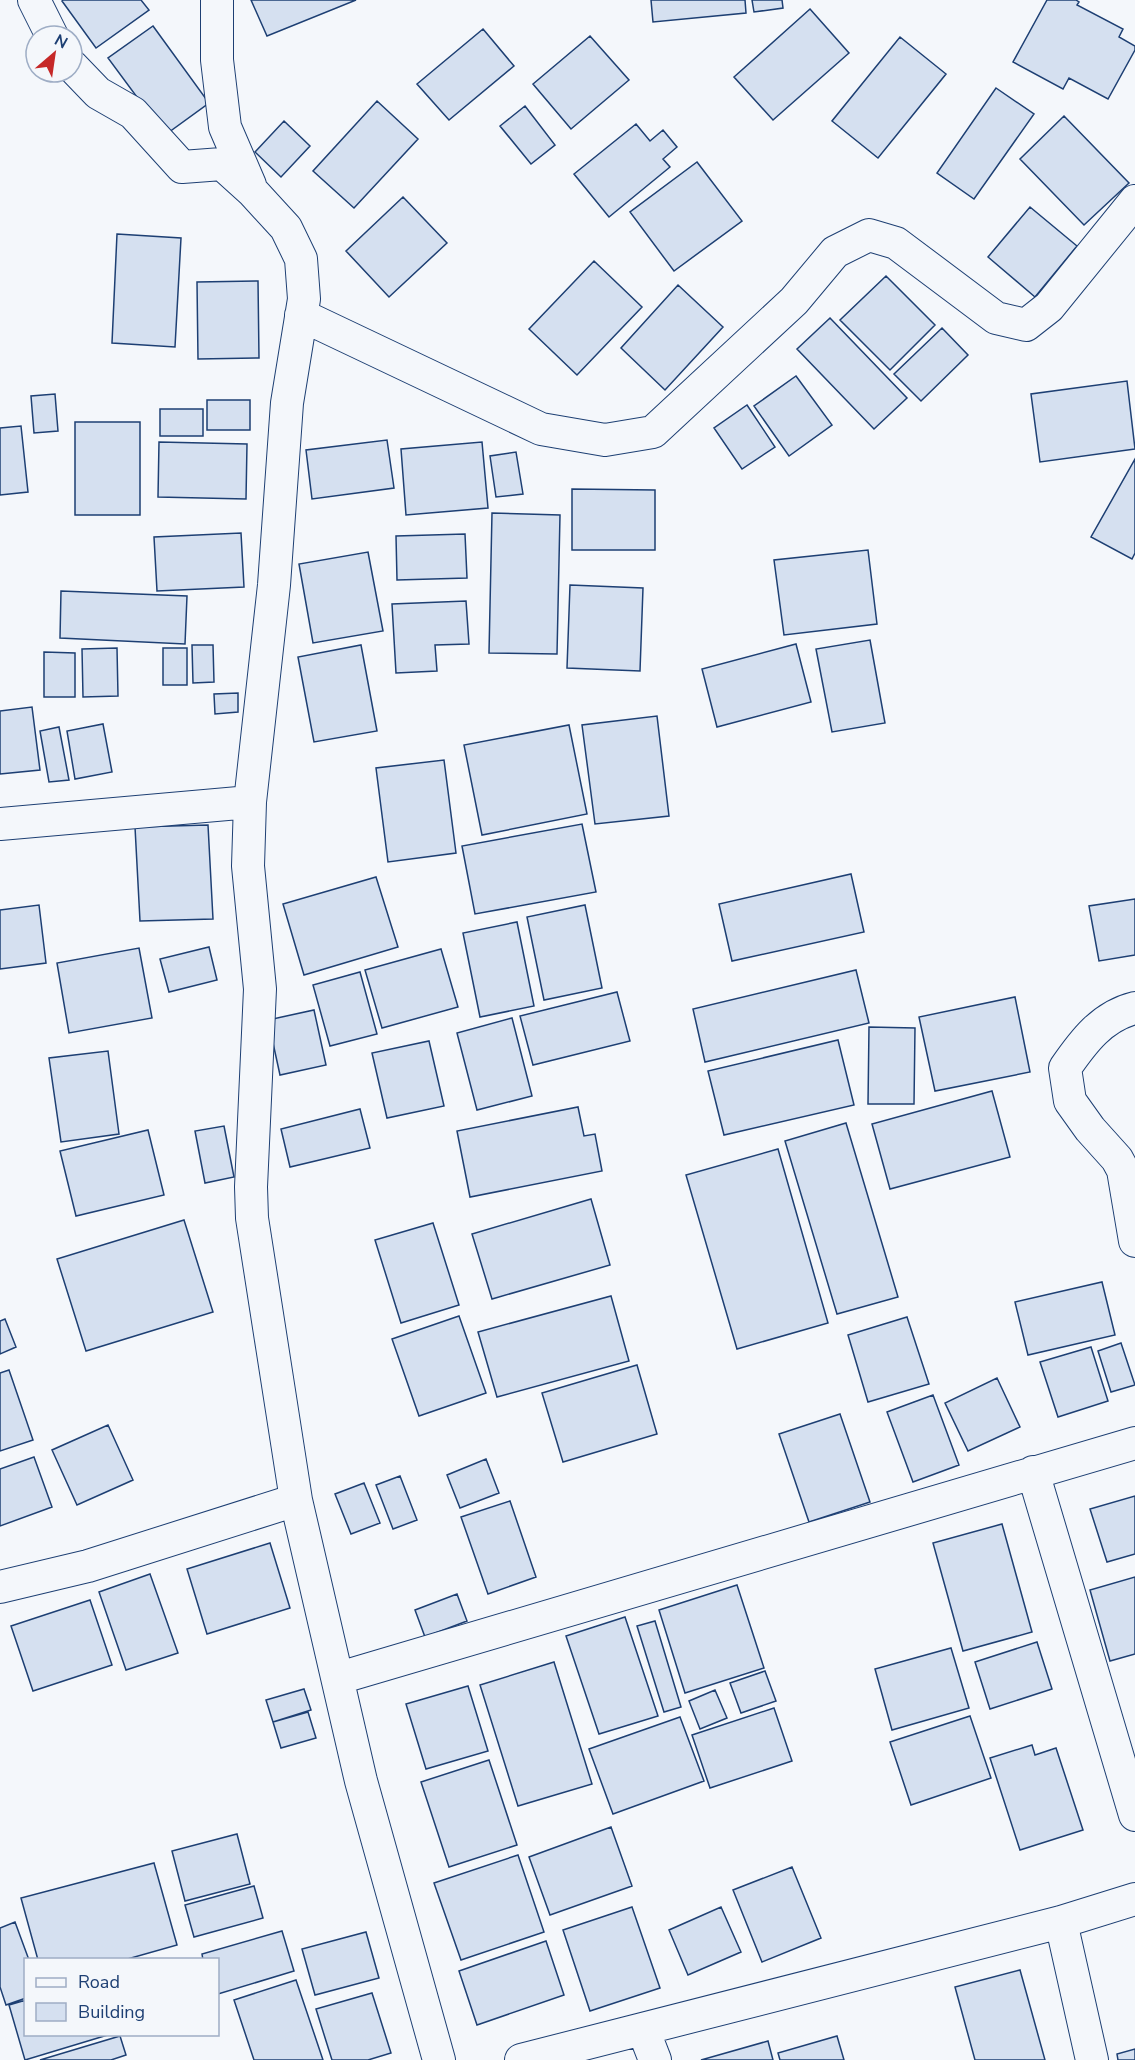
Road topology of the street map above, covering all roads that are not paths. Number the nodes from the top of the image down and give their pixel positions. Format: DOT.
graph roads {
  1 [pos="34,0"];
  2 [pos="217,0"];
  3 [pos="46,24"];
  4 [pos="84,78"];
  5 [pos="253,192"];
  6 [pos="1135,201"];
  7 [pos="302,315"];
  8 [pos="250,802"];
  9 [pos="0,824"];
  10 [pos="1135,1008"];
  11 [pos="1135,1241"];
  12 [pos="1135,1443"];
  13 [pos="1034,1472"];
  14 [pos="296,1500"];
  15 [pos="0,1587"];
  16 [pos="339,1678"];
  17 [pos="1135,1815"];
  18 [pos="1135,1899"];
  19 [pos="1061,1922"];
  20 [pos="643,2030"];
  21 [pos="439,2060"];
  22 [pos="521,2060"];
  23 [pos="654,2060"];
  24 [pos="1092,2060"];
  1 -- 3 [label="street"];
  2 -- 5 [label="street"];
  4 -- 5 [label="street"];
  5 -- 7 [label="street"];
  6 -- 7 [label="street"];
  7 -- 8 [label="street"];
  8 -- 9 [label="street"];
  8 -- 14 [label="street"];
  10 -- 11 [label="street"];
  12 -- 13 [label="street"];
  13 -- 16 [label="street"];
  13 -- 17 [label="street"];
  14 -- 15 [label="street"];
  14 -- 16 [label="street"];
  16 -- 21 [label="street"];
  18 -- 19 [label="street"];
  19 -- 20 [label="street"];
  19 -- 24 [label="street"];
  20 -- 22 [label="street"];
  20 -- 23 [label="street"];
}
